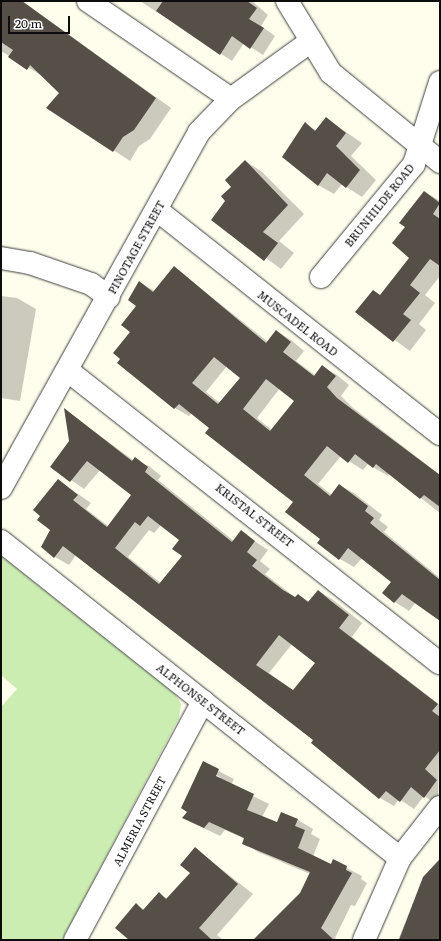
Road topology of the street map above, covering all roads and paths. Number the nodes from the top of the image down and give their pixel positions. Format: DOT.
graph roads {
  1 [pos="88,1"];
  2 [pos="287,1"];
  3 [pos="311,41"];
  4 [pos="440,82"];
  5 [pos="231,99"];
  6 [pos="419,146"];
  7 [pos="440,162"];
  8 [pos="157,210"];
  9 [pos="1,258"];
  10 [pos="321,277"];
  11 [pos="109,297"];
  12 [pos="67,370"];
  13 [pos="440,434"];
  14 [pos="1,488"];
  15 [pos="1,541"];
  16 [pos="440,663"];
  17 [pos="203,701"];
  18 [pos="440,807"];
  19 [pos="400,858"];
  20 [pos="75,940"];
  21 [pos="364,940"];
  1 -- 5 [label="street"];
  2 -- 3 [label="street"];
  3 -- 5 [label="street, PINOTAGE STREET"];
  3 -- 6 [label="street"];
  4 -- 6 [label="street, BRUNHILDE ROAD"];
  5 -- 8 [label="street, PINOTAGE STREET"];
  6 -- 7 [label="street"];
  6 -- 10 [label="street, BRUNHILDE ROAD"];
  8 -- 11 [label="street, PINOTAGE STREET"];
  8 -- 13 [label="street, MUSCADEL ROAD"];
  9 -- 11 [label="street"];
  11 -- 12 [label="street, PINOTAGE STREET"];
  12 -- 14 [label="street, PINOTAGE STREET"];
  12 -- 16 [label="street, KRISTAL STREET"];
  15 -- 17 [label="street, ALPHONSE STREET"];
  17 -- 19 [label="street, ALPHONSE STREET"];
  17 -- 20 [label="street, ALMERIA STREET"];
  18 -- 19 [label="street"];
  19 -- 21 [label="street"];
}
